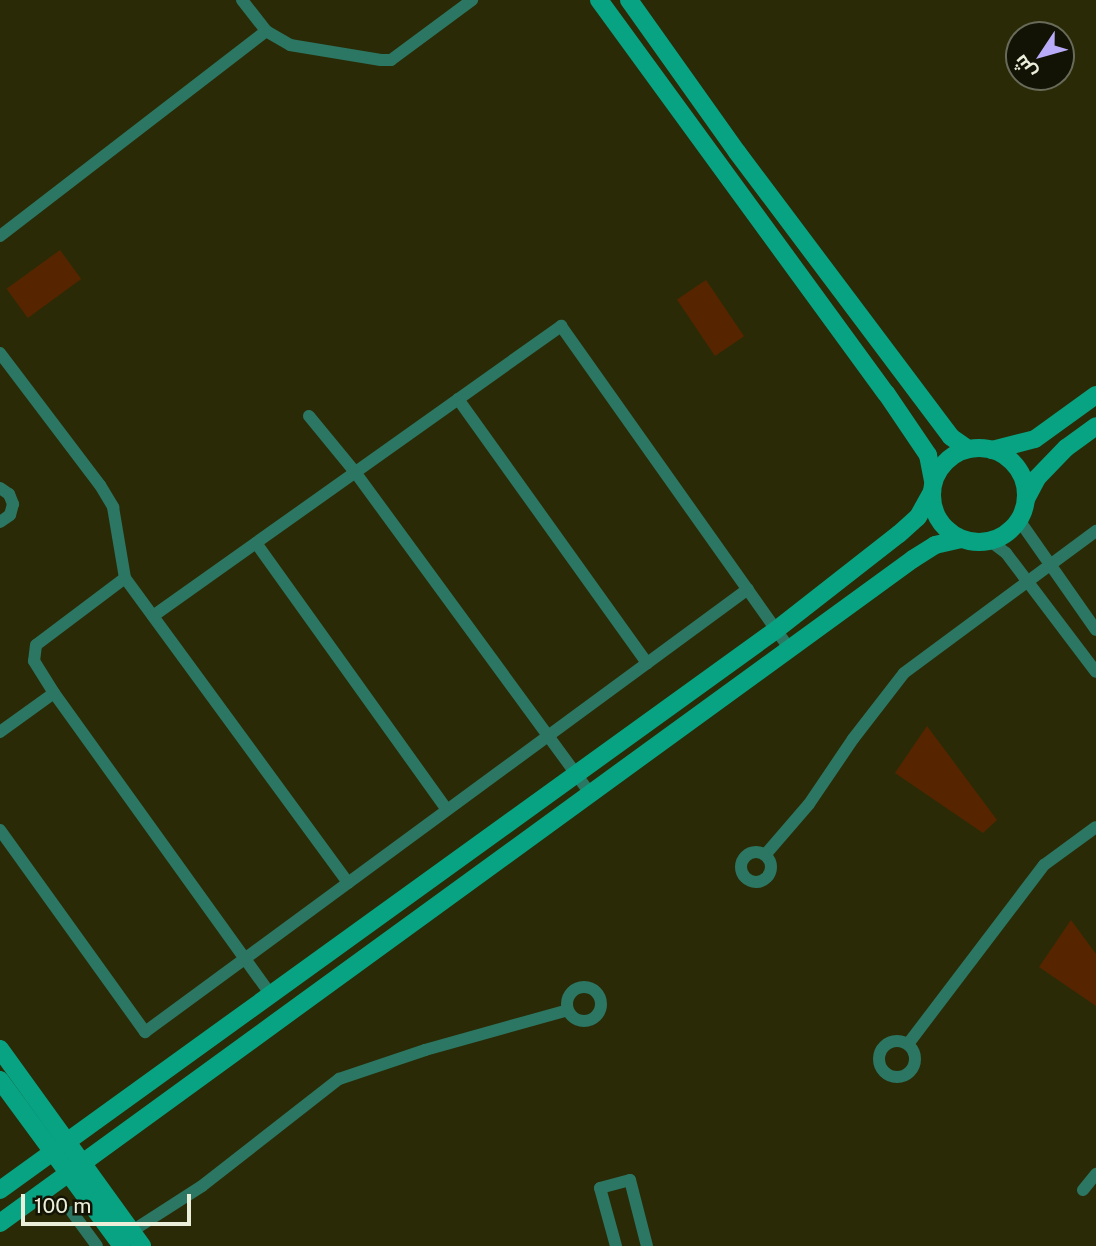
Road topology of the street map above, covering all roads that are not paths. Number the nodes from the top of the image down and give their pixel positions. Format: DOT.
graph roads {
  1 [pos="242,0"];
  2 [pos="472,0"];
  3 [pos="599,0"];
  4 [pos="629,0"];
  5 [pos="266,31"];
  6 [pos="0,236"];
  7 [pos="0,353"];
  8 [pos="1096,395"];
  9 [pos="458,399"];
  10 [pos="309,416"];
  11 [pos="1096,426"];
  12 [pos="968,449"];
  13 [pos="992,450"];
  14 [pos="355,472"];
  15 [pos="933,487"];
  16 [pos="0,488"];
  17 [pos="1026,499"];
  18 [pos="1019,520"];
  19 [pos="0,522"];
  20 [pos="1096,531"];
  21 [pos="961,538"];
  22 [pos="990,541"];
  23 [pos="256,543"];
  24 [pos="1048,565"];
  25 [pos="125,578"];
  26 [pos="1027,580"];
  27 [pos="747,589"];
  28 [pos="153,616"];
  29 [pos="776,630"];
  30 [pos="1096,630"];
  31 [pos="789,649"];
  32 [pos="647,663"];
  33 [pos="1096,673"];
  34 [pos="54,693"];
  35 [pos="0,732"];
  36 [pos="548,736"];
  37 [pos="577,774"];
  38 [pos="590,793"];
  39 [pos="447,810"];
  40 [pos="1096,827"];
  41 [pos="0,830"];
  42 [pos="765,855"];
  43 [pos="348,883"];
  44 [pos="246,958"];
  45 [pos="271,995"];
  46 [pos="568,1010"];
  47 [pos="908,1044"];
  48 [pos="0,1049"];
  49 [pos="0,1080"];
  50 [pos="59,1148"];
  51 [pos="75,1167"];
  52 [pos="1096,1174"];
  53 [pos="0,1190"];
  54 [pos="1083,1190"];
  55 [pos="72,1212"];
  56 [pos="0,1223"];
  57 [pos="132,1241"];
  58 [pos="615,1244"];
  59 [pos="97,1246"];
  60 [pos="600,1246"];
  61 [pos="647,1246"];
  1 -- 5 [label="street"];
  2 -- 5 [label="street"];
  3 -- 15 [label="street"];
  4 -- 12 [label="street"];
  5 -- 6 [label="street"];
  7 -- 25 [label="street"];
  8 -- 13 [label="street"];
  9 -- 14 [label="street"];
  9 -- 27 [label="street"];
  9 -- 32 [label="street"];
  10 -- 14 [label="street"];
  11 -- 17 [label="street"];
  12 -- 13 [label="street"];
  12 -- 15 [label="street"];
  13 -- 17 [label="street"];
  14 -- 23 [label="street"];
  14 -- 36 [label="street"];
  15 -- 21 [label="street"];
  15 -- 29 [label="street"];
  16 -- 19 [label="street"];
  17 -- 18 [label="street"];
  18 -- 22 [label="street"];
  18 -- 24 [label="street"];
  20 -- 24 [label="street"];
  21 -- 22 [label="street"];
  21 -- 31 [label="street"];
  22 -- 26 [label="street"];
  23 -- 28 [label="street"];
  23 -- 39 [label="street"];
  24 -- 26 [label="street"];
  24 -- 30 [label="street"];
  25 -- 28 [label="street"];
  25 -- 34 [label="street"];
  26 -- 33 [label="street"];
  26 -- 42 [label="street"];
  27 -- 29 [label="street"];
  27 -- 32 [label="street"];
  28 -- 43 [label="street"];
  29 -- 31 [label="street"];
  29 -- 37 [label="street"];
  31 -- 38 [label="street"];
  32 -- 36 [label="street"];
  34 -- 35 [label="street"];
  34 -- 44 [label="street"];
  36 -- 37 [label="street"];
  36 -- 39 [label="street"];
  37 -- 38 [label="street"];
  37 -- 45 [label="street"];
  38 -- 51 [label="street"];
  39 -- 43 [label="street"];
  40 -- 47 [label="street"];
  41 -- 44 [label="street"];
  43 -- 44 [label="street"];
  44 -- 45 [label="street"];
  45 -- 50 [label="street"];
  46 -- 57 [label="street"];
  48 -- 50 [label="street"];
  49 -- 50 [label="street"];
  50 -- 51 [label="street"];
  50 -- 53 [label="street"];
  51 -- 56 [label="street"];
  51 -- 57 [label="street"];
  52 -- 54 [label="street"];
  55 -- 59 [label="street"];
  58 -- 60 [label="street"];
  58 -- 61 [label="street"];
}
